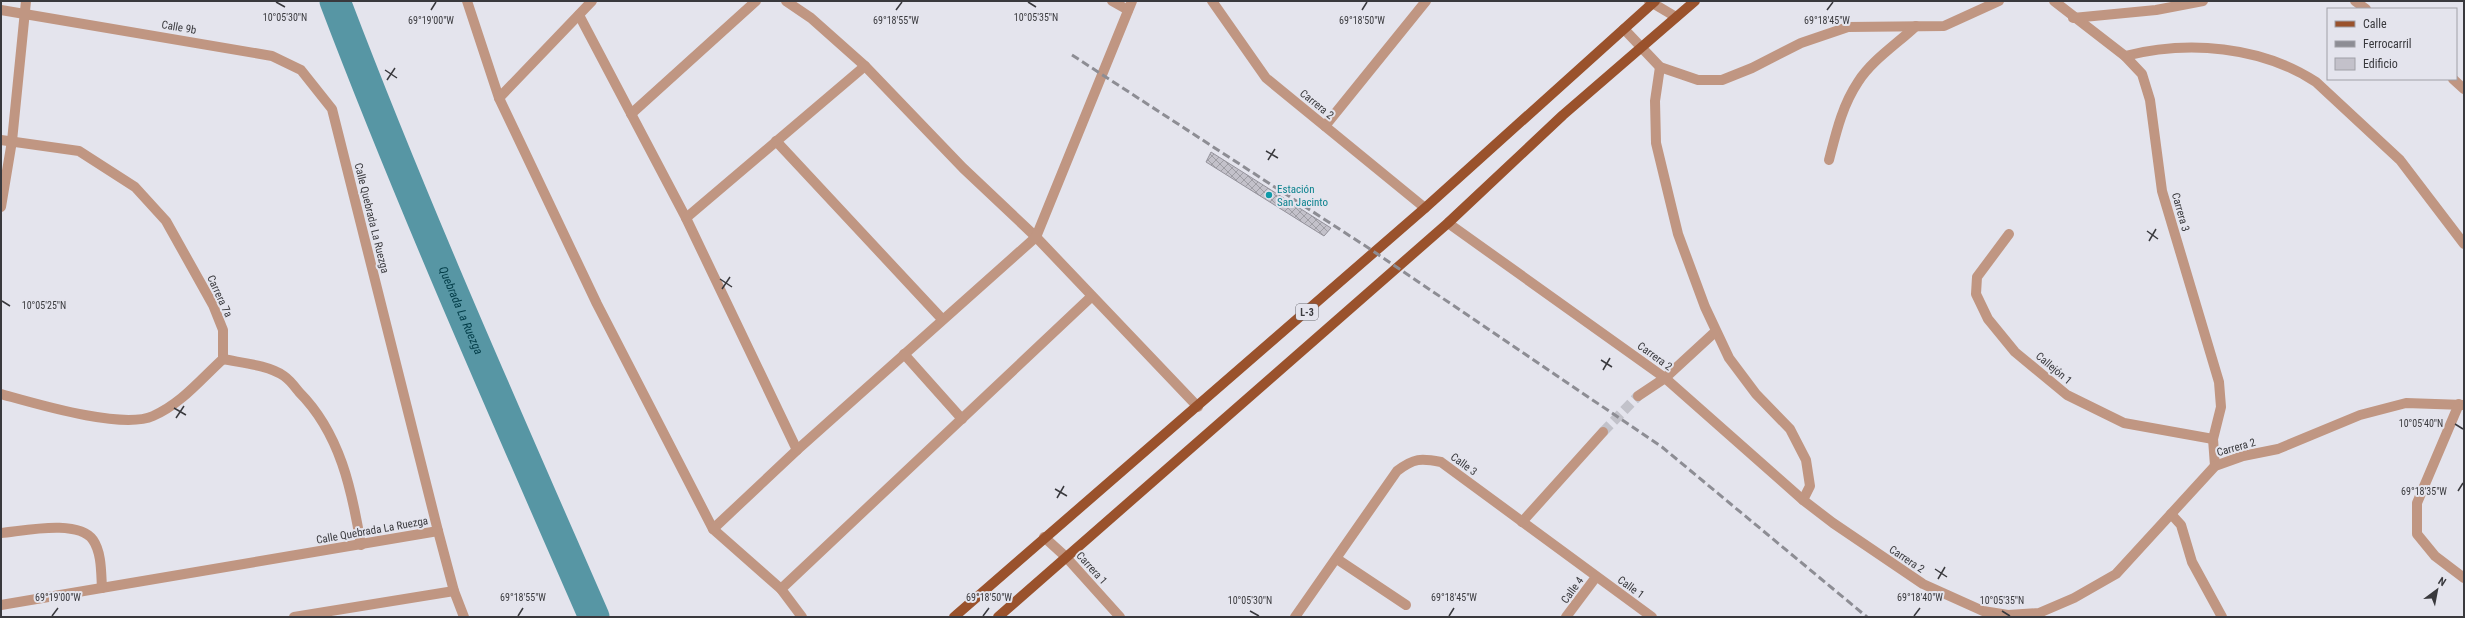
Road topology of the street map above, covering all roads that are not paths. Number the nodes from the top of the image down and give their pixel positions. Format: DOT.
graph roads {
  1 [pos="26,1"];
  2 [pos="467,1"];
  3 [pos="592,1"];
  4 [pos="756,1"];
  5 [pos="786,1"];
  6 [pos="1112,1"];
  7 [pos="1212,1"];
  8 [pos="1426,1"];
  9 [pos="1695,1"];
  10 [pos="2000,1"];
  11 [pos="2054,1"];
  12 [pos="2203,1"];
  13 [pos="2355,1"];
  14 [pos="1653,2"];
  15 [pos="1130,5"];
  16 [pos="2365,8"];
  17 [pos="1,10"];
  18 [pos="24,13"];
  19 [pos="579,15"];
  20 [pos="1676,17"];
  21 [pos="2073,18"];
  22 [pos="1916,26"];
  23 [pos="1624,29"];
  24 [pos="1641,48"];
  25 [pos="2125,56"];
  26 [pos="865,66"];
  27 [pos="1660,67"];
  28 [pos="2454,80"];
  29 [pos="2464,89"];
  30 [pos="499,98"];
  31 [pos="332,109"];
  32 [pos="631,114"];
  33 [pos="1325,126"];
  34 [pos="1,140"];
  35 [pos="12,141"];
  36 [pos="776,141"];
  37 [pos="1829,160"];
  38 [pos="1,207"];
  39 [pos="1425,208"];
  40 [pos="686,218"];
  41 [pos="1448,223"];
  42 [pos="2009,234"];
  43 [pos="1036,237"];
  44 [pos="2464,244"];
  45 [pos="1091,297"];
  46 [pos="942,319"];
  47 [pos="1715,332"];
  48 [pos="904,354"];
  49 [pos="223,359"];
  50 [pos="1665,378"];
  51 [pos="1,394"];
  52 [pos="1638,396"];
  53 [pos="2462,405"];
  54 [pos="1198,407"];
  55 [pos="962,419"];
  56 [pos="1603,432"];
  57 [pos="2214,439"];
  58 [pos="797,450"];
  59 [pos="2215,466"];
  60 [pos="1803,500"];
  61 [pos="2171,514"];
  62 [pos="1522,522"];
  63 [pos="713,530"];
  64 [pos="438,531"];
  65 [pos="1,533"];
  66 [pos="1044,537"];
  67 [pos="361,545"];
  68 [pos="1066,557"];
  69 [pos="1337,559"];
  70 [pos="1596,577"];
  71 [pos="2464,578"];
  72 [pos="102,588"];
  73 [pos="781,589"];
  74 [pos="454,591"];
  75 [pos="1406,604"];
  76 [pos="1,605"];
  77 [pos="1985,614"];
  78 [pos="294,617"];
  79 [pos="464,617"];
  80 [pos="802,617"];
  81 [pos="954,617"];
  82 [pos="998,617"];
  83 [pos="1120,617"];
  84 [pos="1295,617"];
  85 [pos="1566,617"];
  86 [pos="1652,617"];
  87 [pos="2222,617"];
  1 -- 18 [label="street"];
  2 -- 30 [label="street"];
  3 -- 19 [label="street"];
  4 -- 32 [label="street"];
  5 -- 26 [label="street"];
  6 -- 15 [label="street"];
  7 -- 33 [label="street, Carrera 2"];
  8 -- 33 [label="street"];
  9 -- 20 [label="main road, L-3"];
  10 -- 22 [label="street"];
  11 -- 21 [label="street, Carrera 3"];
  12 -- 21 [label="street"];
  13 -- 16 [label="street"];
  14 -- 20 [label="street"];
  14 -- 23 [label="main road, L-3"];
  15 -- 43 [label="street"];
  17 -- 18 [label="street, Calle 9b"];
  18 -- 31 [label="street, Calle 9b"];
  18 -- 35 [label="street"];
  19 -- 30 [label="street"];
  19 -- 32 [label="street"];
  20 -- 24 [label="main road, L-3"];
  21 -- 25 [label="street, Carrera 3"];
  22 -- 27 [label="street"];
  22 -- 37 [label="street"];
  23 -- 24 [label="street"];
  23 -- 39 [label="main road, L-3"];
  24 -- 27 [label="street"];
  24 -- 41 [label="main road, L-3"];
  25 -- 44 [label="street"];
  25 -- 57 [label="street, Carrera 3"];
  26 -- 36 [label="street"];
  26 -- 43 [label="street"];
  27 -- 47 [label="street"];
  28 -- 29 [label="street"];
  30 -- 63 [label="street"];
  31 -- 64 [label="street, Calle Quebrada La Ruezga"];
  32 -- 40 [label="street"];
  33 -- 39 [label="street, Carrera 2"];
  34 -- 35 [label="street, Carrera 7a"];
  35 -- 38 [label="street"];
  35 -- 49 [label="street, Carrera 7a"];
  36 -- 40 [label="street"];
  36 -- 46 [label="street"];
  39 -- 54 [label="main road, L-3"];
  40 -- 58 [label="street"];
  41 -- 50 [label="street, Carrera 2"];
  41 -- 68 [label="main road, L-3"];
  42 -- 57 [label="street, Callejón 1"];
  43 -- 45 [label="street"];
  43 -- 46 [label="street"];
  45 -- 54 [label="street"];
  45 -- 55 [label="street"];
  46 -- 48 [label="street"];
  47 -- 50 [label="street"];
  47 -- 60 [label="street"];
  48 -- 55 [label="street"];
  48 -- 58 [label="street"];
  49 -- 51 [label="street"];
  49 -- 67 [label="street"];
  50 -- 52 [label="street"];
  50 -- 60 [label="street, Carrera 2"];
  53 -- 59 [label="street, Carrera 2"];
  53 -- 71 [label="street"];
  54 -- 66 [label="main road, L-3"];
  55 -- 73 [label="street"];
  56 -- 62 [label="street"];
  57 -- 59 [label="street, Carrera 3"];
  58 -- 63 [label="street"];
  59 -- 61 [label="street, Carrera 2"];
  60 -- 77 [label="street, Carrera 2"];
  61 -- 77 [label="street, Carrera 2"];
  61 -- 87 [label="street"];
  62 -- 69 [label="street, Calle 3"];
  62 -- 70 [label="street, Calle 3"];
  63 -- 73 [label="street"];
  64 -- 67 [label="street, Calle Quebrada La Ruezga"];
  64 -- 74 [label="street"];
  65 -- 72 [label="street"];
  66 -- 68 [label="street, Carrera 1"];
  66 -- 81 [label="main road, L-3"];
  67 -- 72 [label="street, Calle Quebrada La Ruezga"];
  68 -- 82 [label="main road, L-3"];
  68 -- 83 [label="street, Carrera 1"];
  69 -- 75 [label="street"];
  69 -- 84 [label="street, Calle 3"];
  70 -- 85 [label="street, Calle 4"];
  70 -- 86 [label="street, Calle 1"];
  72 -- 76 [label="street, Calle Quebrada La Ruezga"];
  73 -- 80 [label="street"];
  74 -- 78 [label="street"];
  74 -- 79 [label="street"];
}
